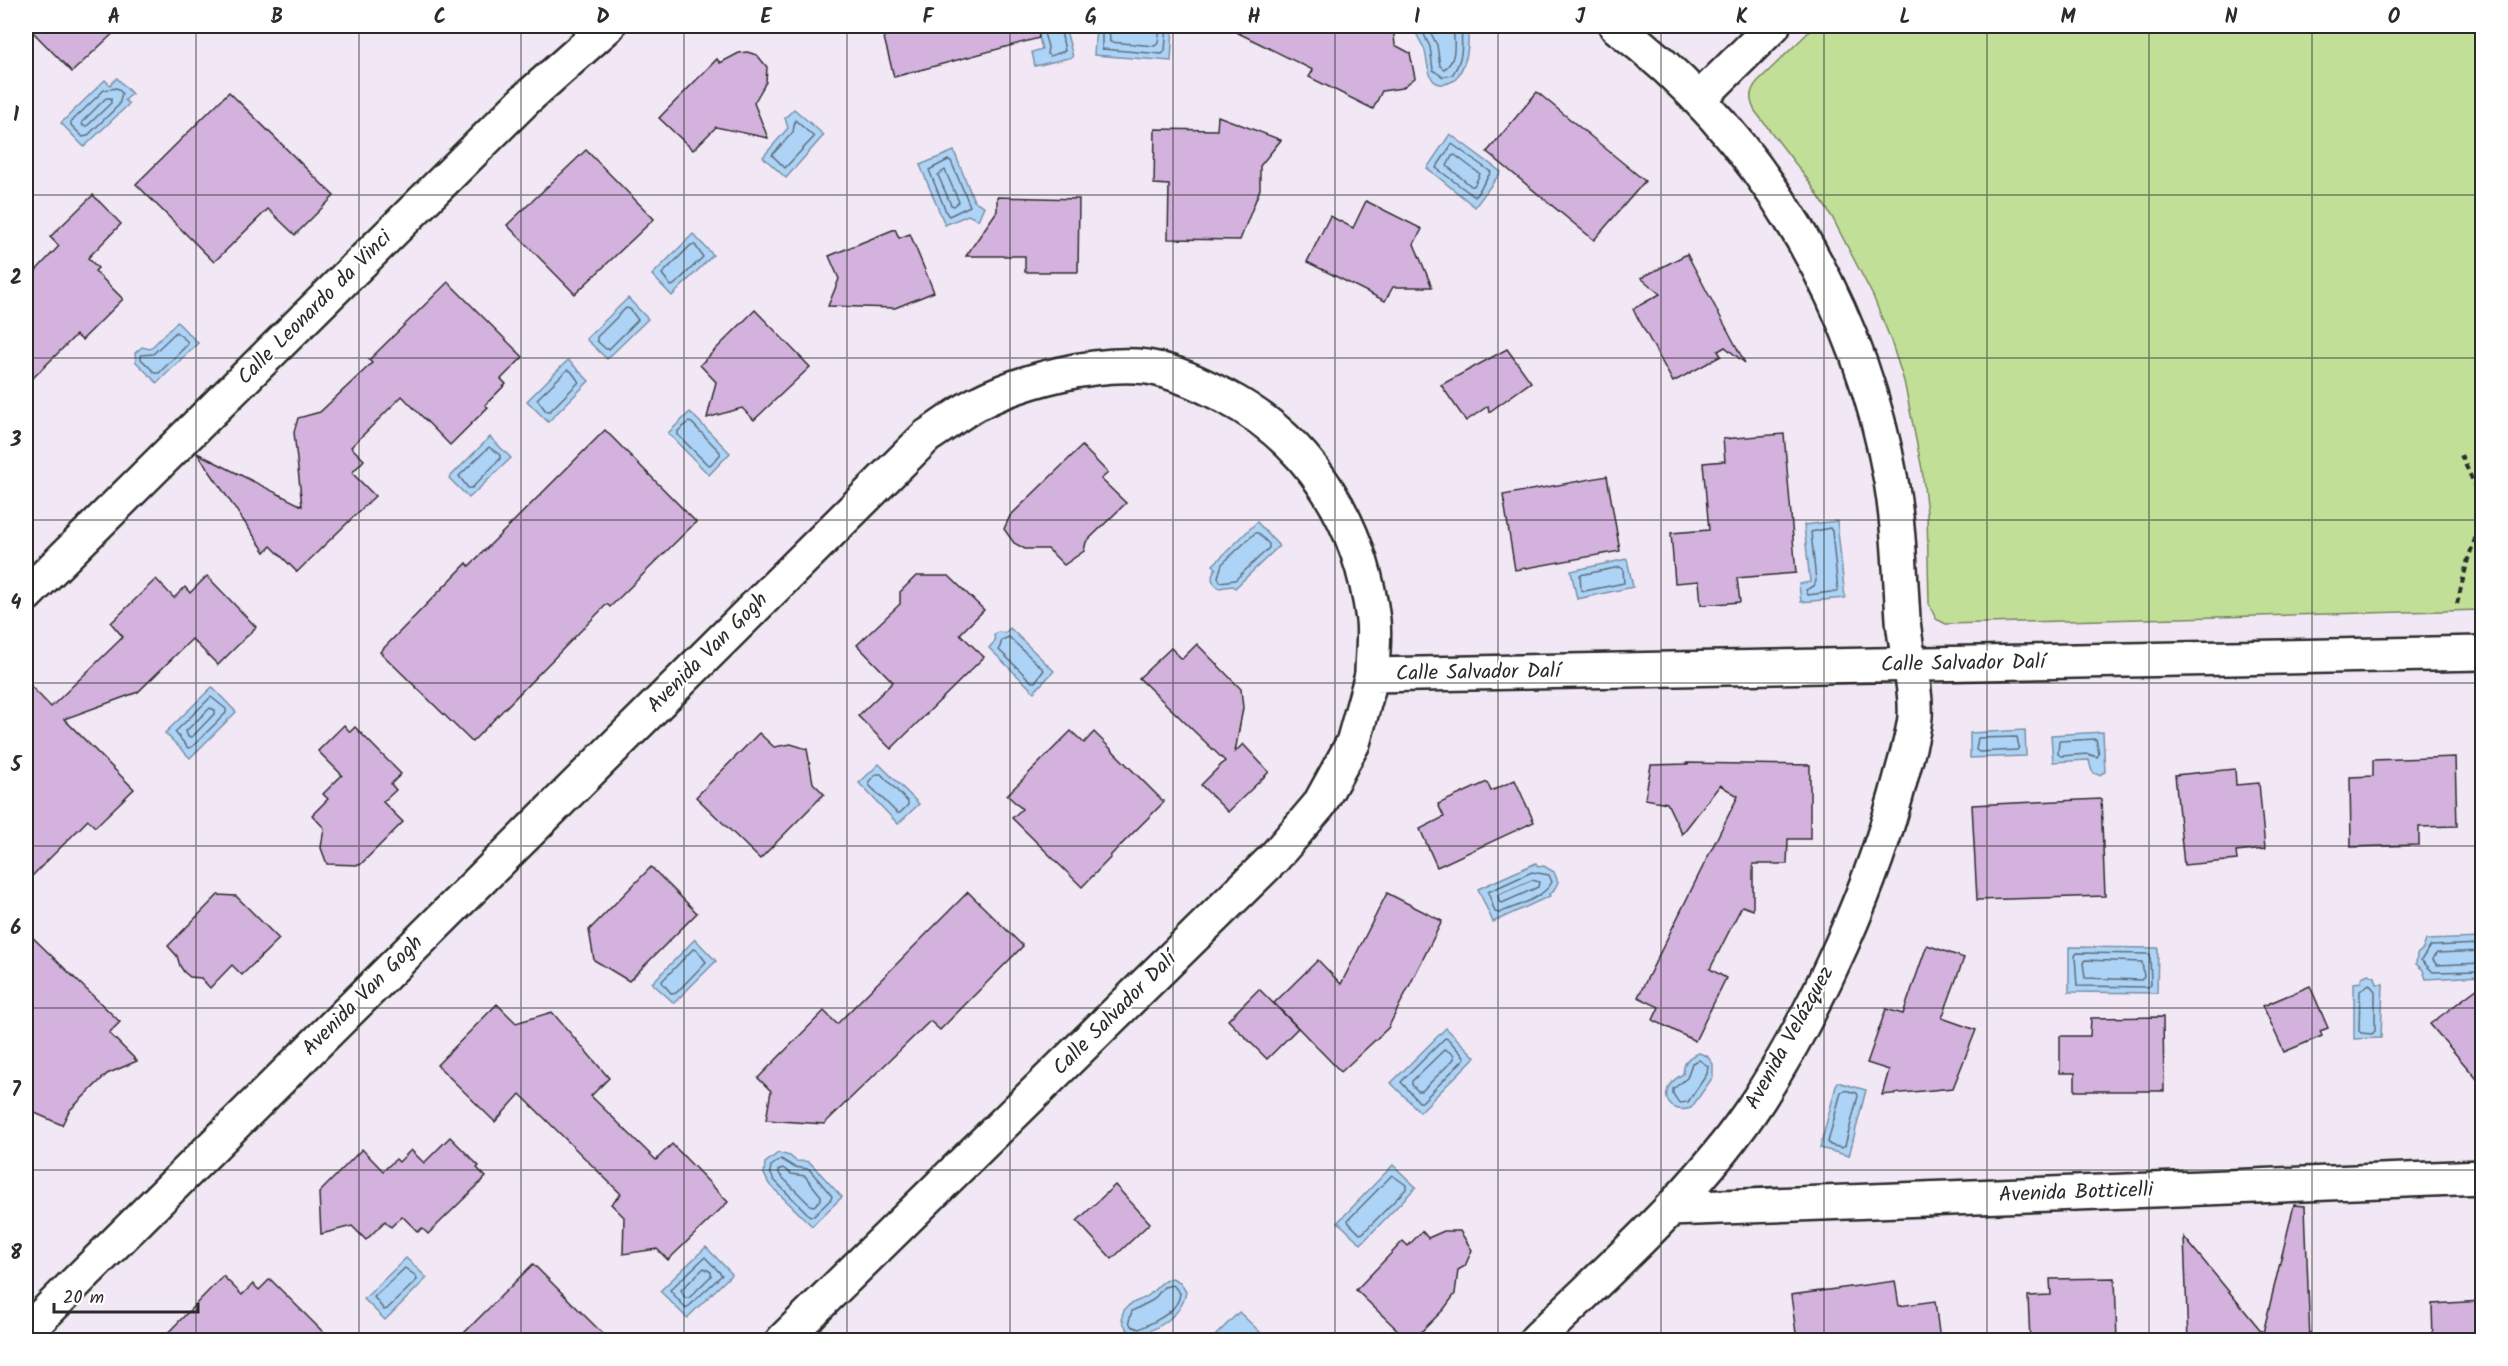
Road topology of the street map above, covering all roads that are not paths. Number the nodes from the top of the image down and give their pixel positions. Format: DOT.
graph roads {
  1 [pos="608,26"];
  2 [pos="1616,26"];
  3 [pos="1773,26"];
  4 [pos="1699,99"];
  5 [pos="26,595"];
  6 [pos="2482,653"];
  7 [pos="1909,665"];
  8 [pos="1372,675"];
  9 [pos="2482,1177"];
  10 [pos="1670,1209"];
  11 [pos="26,1332"];
  12 [pos="783,1341"];
  13 [pos="1536,1341"];
  1 -- 5 [label="street, Calle Leonardo da Vinci"];
  2 -- 4 [label="street"];
  3 -- 4 [label="street"];
  4 -- 7 [label="street"];
  6 -- 7 [label="street, Calle Salvador Dalí"];
  7 -- 8 [label="street, Calle Salvador Dalí"];
  7 -- 10 [label="street, Avenida Velázquez"];
  8 -- 11 [label="street, Avenida Van Gogh"];
  8 -- 12 [label="street, Calle Salvador Dalí"];
  9 -- 10 [label="street, Avenida Botticelli"];
  10 -- 13 [label="street, Avenida Velázquez"];
}
